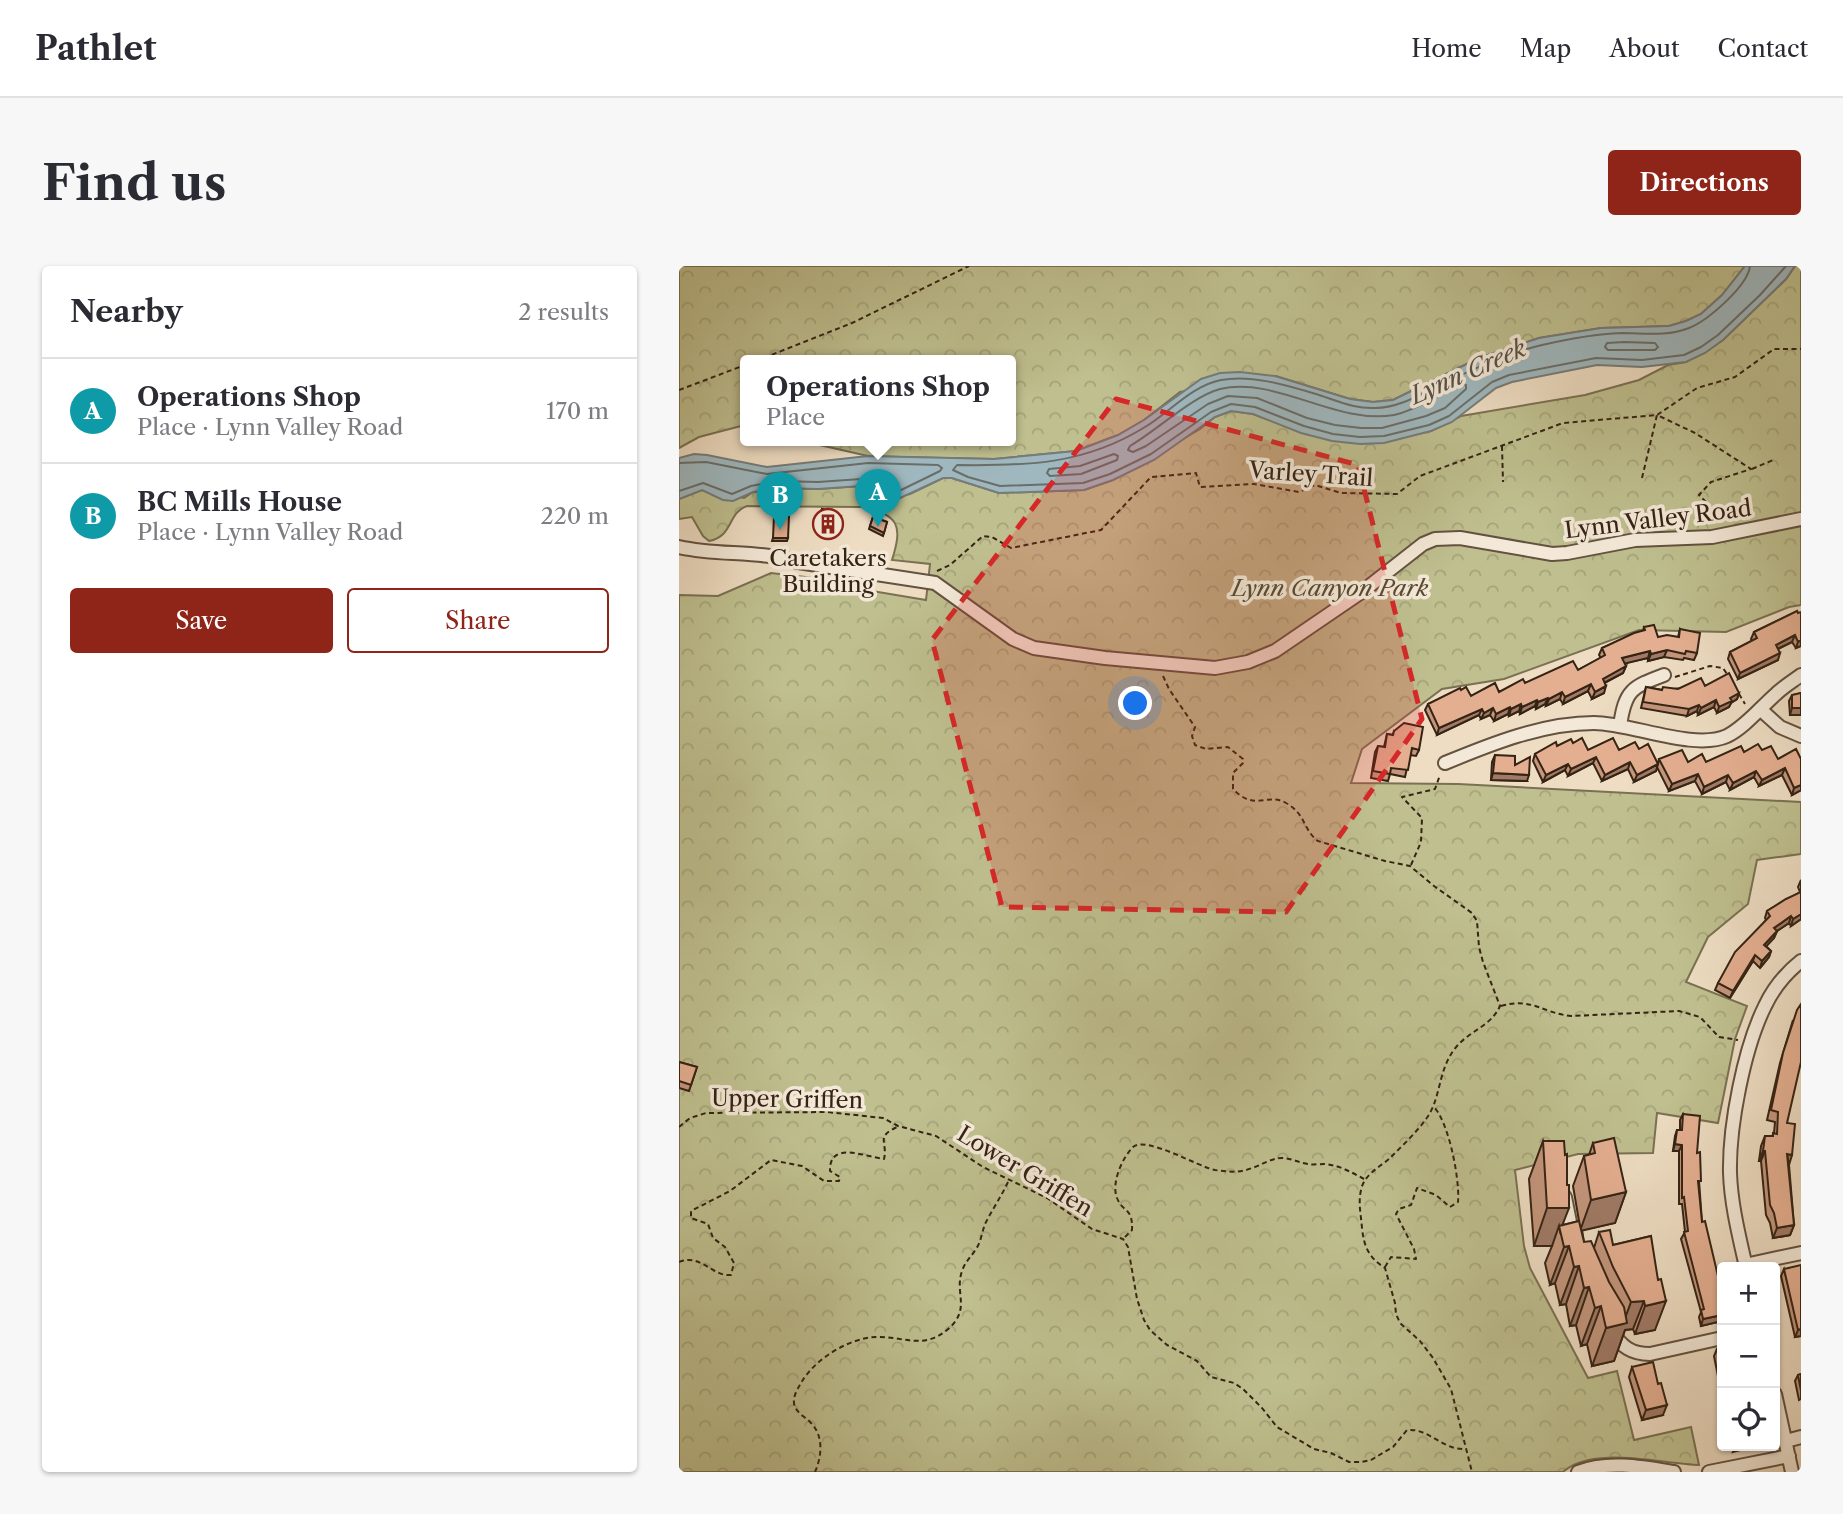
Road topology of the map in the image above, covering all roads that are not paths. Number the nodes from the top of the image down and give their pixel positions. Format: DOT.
graph roads {
  1 [pos="1801,519"];
  2 [pos="679,547"];
  3 [pos="1664,675"];
  4 [pos="1801,675"];
  5 [pos="1756,712"];
  6 [pos="1620,726"];
  7 [pos="1801,736"];
  8 [pos="1445,763"];
  9 [pos="1801,961"];
  10 [pos="1564,1182"];
  11 [pos="1575,1246"];
  12 [pos="1801,1253"];
  13 [pos="1744,1262"];
  14 [pos="1762,1262"];
  15 [pos="1607,1323"];
  16 [pos="1717,1339"];
  17 [pos="1780,1415"];
  18 [pos="1801,1437"];
  19 [pos="1786,1441"];
  20 [pos="1789,1456"];
  21 [pos="1578,1472"];
  22 [pos="1674,1472"];
  23 [pos="1709,1472"];
  24 [pos="1792,1472"];
  1 -- 2 [label="street, Lynn Valley Road"];
  3 -- 6 [label="street"];
  4 -- 5 [label="street"];
  5 -- 6 [label="street"];
  5 -- 7 [label="street"];
  6 -- 8 [label="street"];
  9 -- 13 [label="street"];
  10 -- 11 [label="street"];
  12 -- 14 [label="street"];
  15 -- 16 [label="street"];
  17 -- 19 [label="street"];
  18 -- 19 [label="street"];
  19 -- 20 [label="street"];
  20 -- 23 [label="street"];
  20 -- 24 [label="street"];
  21 -- 22 [label="street"];
}
